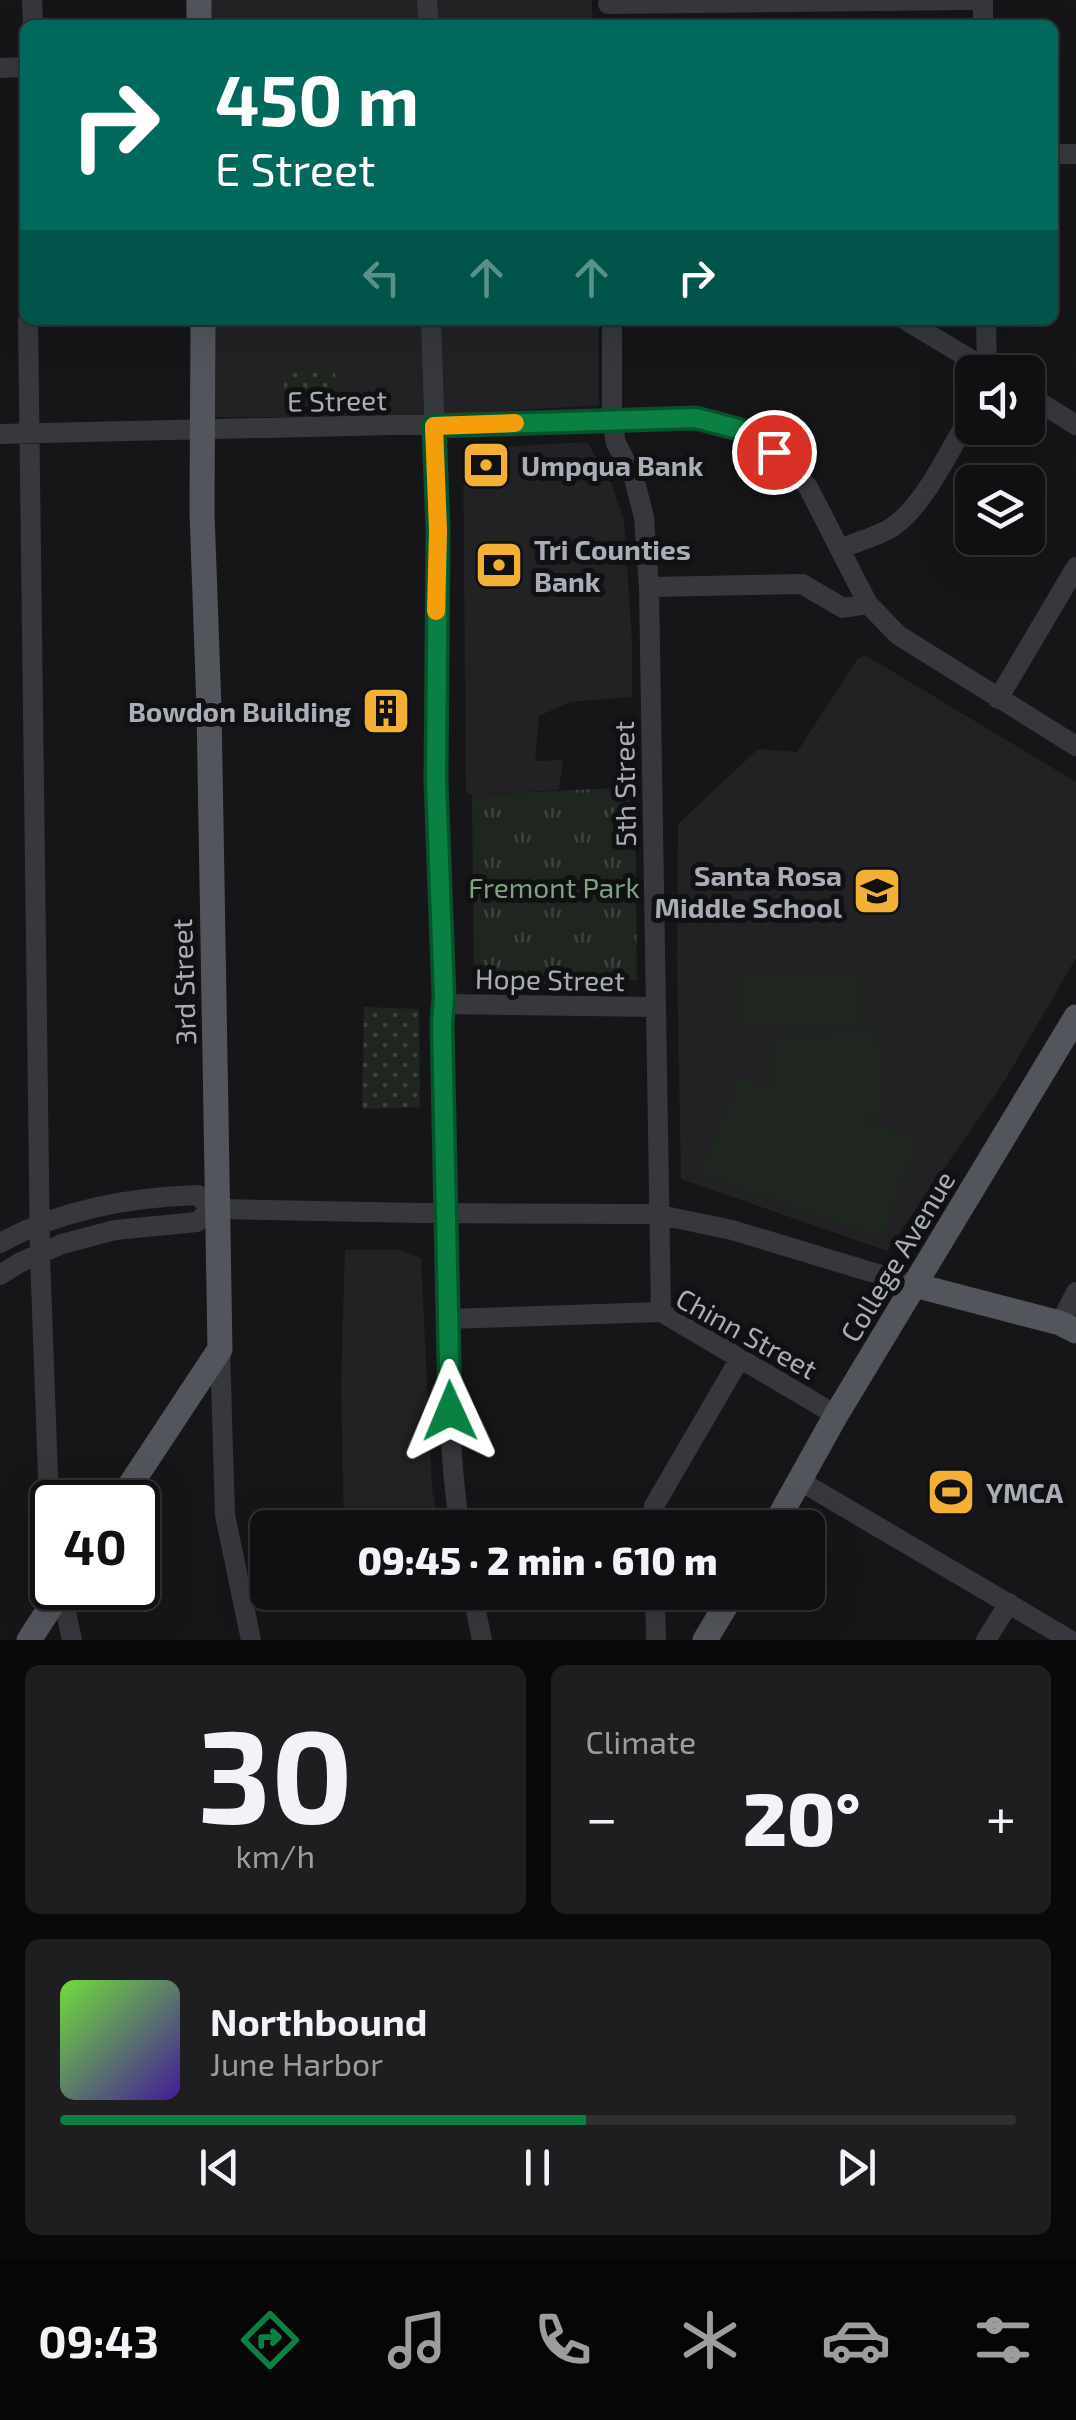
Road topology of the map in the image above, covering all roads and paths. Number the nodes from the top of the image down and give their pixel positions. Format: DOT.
graph roads {
  1 [pos="970,0"];
  2 [pos="608,10"];
  3 [pos="28,325"];
  4 [pos="202,325"];
  5 [pos="431,325"];
  6 [pos="612,325"];
  7 [pos="912,325"];
  8 [pos="986,325"];
  9 [pos="961,355"];
  10 [pos="988,355"];
  11 [pos="1045,406"];
  12 [pos="612,421"];
  13 [pos="434,426"];
  14 [pos="1076,426"];
  15 [pos="202,429"];
  16 [pos="0,434"];
  17 [pos="30,434"];
  18 [pos="955,440"];
  19 [pos="840,549"];
  20 [pos="1076,568"];
  21 [pos="649,587"];
  22 [pos="868,604"];
  23 [pos="998,699"];
  24 [pos="1076,746"];
  25 [pos="444,1004"];
  26 [pos="656,1007"];
  27 [pos="1076,1017"];
  28 [pos="215,1209"];
  29 [pos="447,1214"];
  30 [pos="660,1214"];
  31 [pos="40,1224"];
  32 [pos="0,1243"];
  33 [pos="40,1255"];
  34 [pos="0,1274"];
  35 [pos="914,1285"];
  36 [pos="1076,1292"];
  37 [pos="660,1312"];
  38 [pos="447,1319"];
  39 [pos="1068,1327"];
  40 [pos="220,1349"];
  41 [pos="739,1360"];
  42 [pos="836,1415"];
  43 [pos="48,1480"];
  44 [pos="134,1480"];
  45 [pos="800,1481"];
  46 [pos="458,1510"];
  47 [pos="654,1510"];
  48 [pos="783,1510"];
  49 [pos="1008,1603"];
  50 [pos="48,1610"];
  51 [pos="66,1610"];
  52 [pos="476,1610"];
  53 [pos="656,1610"];
  54 [pos="723,1610"];
  55 [pos="30,1640"];
  56 [pos="72,1640"];
  57 [pos="251,1640"];
  58 [pos="482,1640"];
  59 [pos="656,1640"];
  60 [pos="704,1640"];
  61 [pos="986,1640"];
  62 [pos="1070,1640"];
  1 -- 2 [label="street"];
  3 -- 17 [label="street"];
  4 -- 15 [label="main road, 3rd Street"];
  5 -- 13 [label="street"];
  6 -- 12 [label="street, 5th Street"];
  7 -- 9 [label="street"];
  8 -- 10 [label="street"];
  11 -- 14 [label="street"];
  12 -- 13 [label="street, E Street"];
  12 -- 19 [label="street, E Street"];
  12 -- 21 [label="street, 5th Street"];
  13 -- 15 [label="street, E Street"];
  13 -- 25 [label="street"];
  15 -- 17 [label="street, E Street"];
  15 -- 28 [label="main road, 3rd Street"];
  16 -- 17 [label="street, E Street"];
  17 -- 31 [label="street"];
  18 -- 19 [label="street"];
  19 -- 22 [label="street, E Street"];
  20 -- 23 [label="street"];
  21 -- 22 [label="street"];
  21 -- 26 [label="street, 5th Street"];
  22 -- 23 [label="street, E Street"];
  23 -- 24 [label="street, E Street"];
  25 -- 26 [label="street, Hope Street"];
  25 -- 29 [label="street"];
  26 -- 30 [label="street, 5th Street"];
  27 -- 35 [label="main road, College Avenue"];
  28 -- 29 [label="street"];
  28 -- 31 [label="street"];
  28 -- 33 [label="street"];
  28 -- 40 [label="main road, 3rd Street"];
  29 -- 30 [label="street"];
  29 -- 38 [label="street"];
  30 -- 35 [label="street"];
  30 -- 37 [label="street, 5th Street"];
  31 -- 32 [label="street"];
  31 -- 33 [label="street"];
  33 -- 34 [label="street"];
  33 -- 43 [label="street"];
  35 -- 39 [label="main road"];
  35 -- 42 [label="main road, College Avenue"];
  36 -- 39 [label="street"];
  37 -- 38 [label="street, Chinn Street"];
  37 -- 41 [label="street, Chinn Street"];
  38 -- 46 [label="street"];
  40 -- 44 [label="main road"];
  40 -- 57 [label="street, 3rd Street"];
  41 -- 42 [label="street, Chinn Street"];
  41 -- 47 [label="street"];
  42 -- 45 [label="main road, College Avenue"];
  45 -- 48 [label="main road, College Avenue"];
  45 -- 49 [label="street"];
  49 -- 61 [label="street"];
  49 -- 62 [label="street"];
  50 -- 55 [label="main road"];
  51 -- 56 [label="street"];
  52 -- 58 [label="street"];
  53 -- 59 [label="street"];
  54 -- 60 [label="main road"];
}
